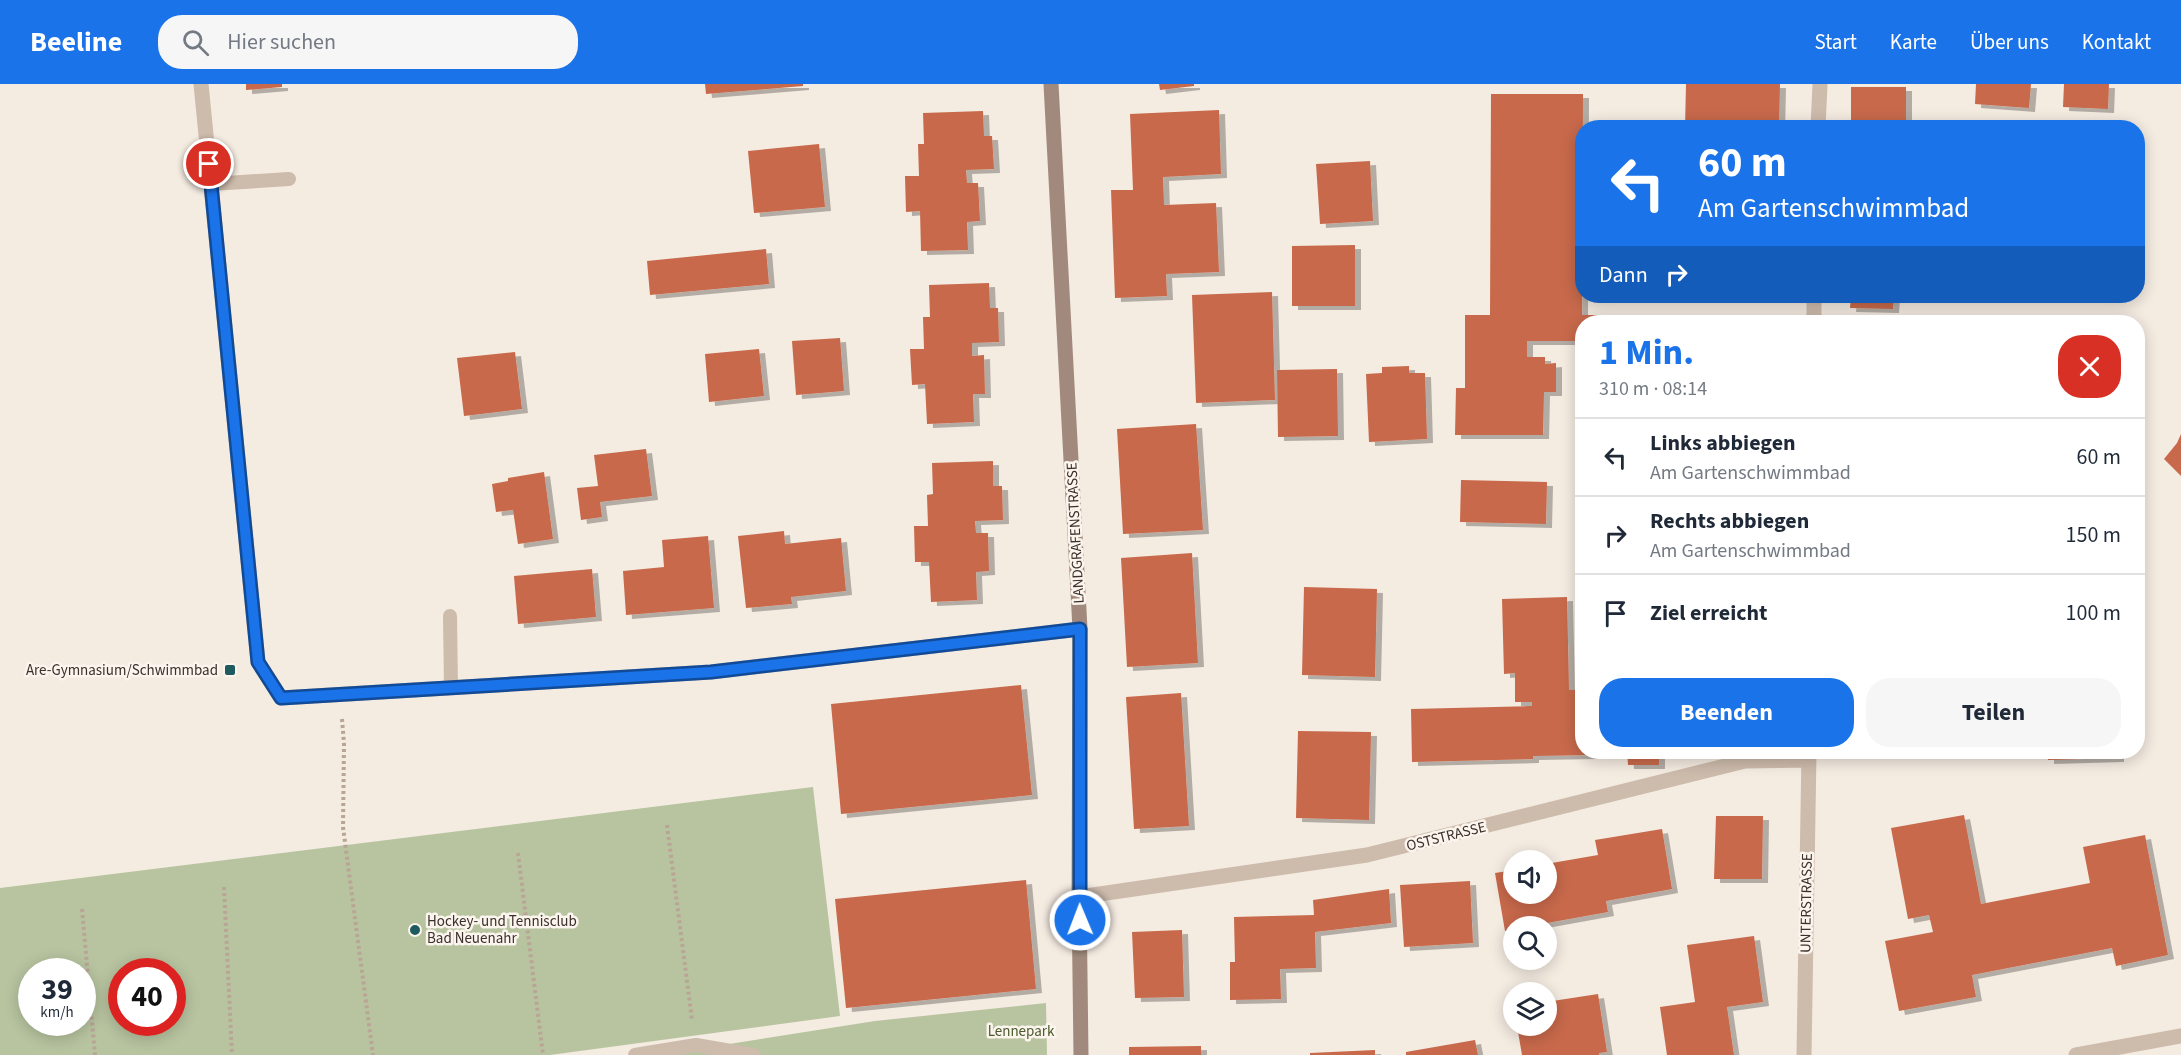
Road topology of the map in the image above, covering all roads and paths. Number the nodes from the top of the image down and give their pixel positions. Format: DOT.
graph roads {
  1 [pos="201,84"];
  2 [pos="1051,84"];
  3 [pos="1820,84"];
  4 [pos="1818,120"];
  5 [pos="289,178"];
  6 [pos="211,184"];
  7 [pos="450,616"];
  8 [pos="1080,629"];
  9 [pos="451,688"];
  10 [pos="340,695"];
  11 [pos="1771,759"];
  12 [pos="1809,759"];
  13 [pos="667,825"];
  14 [pos="518,853"];
  15 [pos="224,887"];
  16 [pos="1079,897"];
  17 [pos="82,909"];
  18 [pos="2181,1036"];
  19 [pos="696,1045"];
  20 [pos="94,1055"];
  21 [pos="232,1055"];
  22 [pos="373,1055"];
  23 [pos="543,1055"];
  24 [pos="635,1055"];
  25 [pos="754,1055"];
  26 [pos="1082,1055"];
  27 [pos="1804,1055"];
  28 [pos="2076,1055"];
  1 -- 6 [label="street"];
  2 -- 8 [label="street, LANDGRAFENSTRASSE"];
  3 -- 4 [label="street"];
  5 -- 6 [label="lane"];
  6 -- 10 [label="street"];
  7 -- 9 [label="lane"];
  8 -- 9 [label="street"];
  8 -- 16 [label="street, LANDGRAFENSTRASSE"];
  9 -- 10 [label="street"];
  10 -- 22 [label="path"];
  11 -- 16 [label="street, OSTSTRASSE"];
  12 -- 27 [label="street, UNTERSTRASSE"];
  13 -- 19 [label="path"];
  14 -- 23 [label="path"];
  15 -- 21 [label="path"];
  16 -- 26 [label="street, LANDGRAFENSTRASSE"];
  17 -- 20 [label="path"];
  18 -- 28 [label="street"];
  19 -- 24 [label="lane"];
  19 -- 25 [label="lane"];
}
